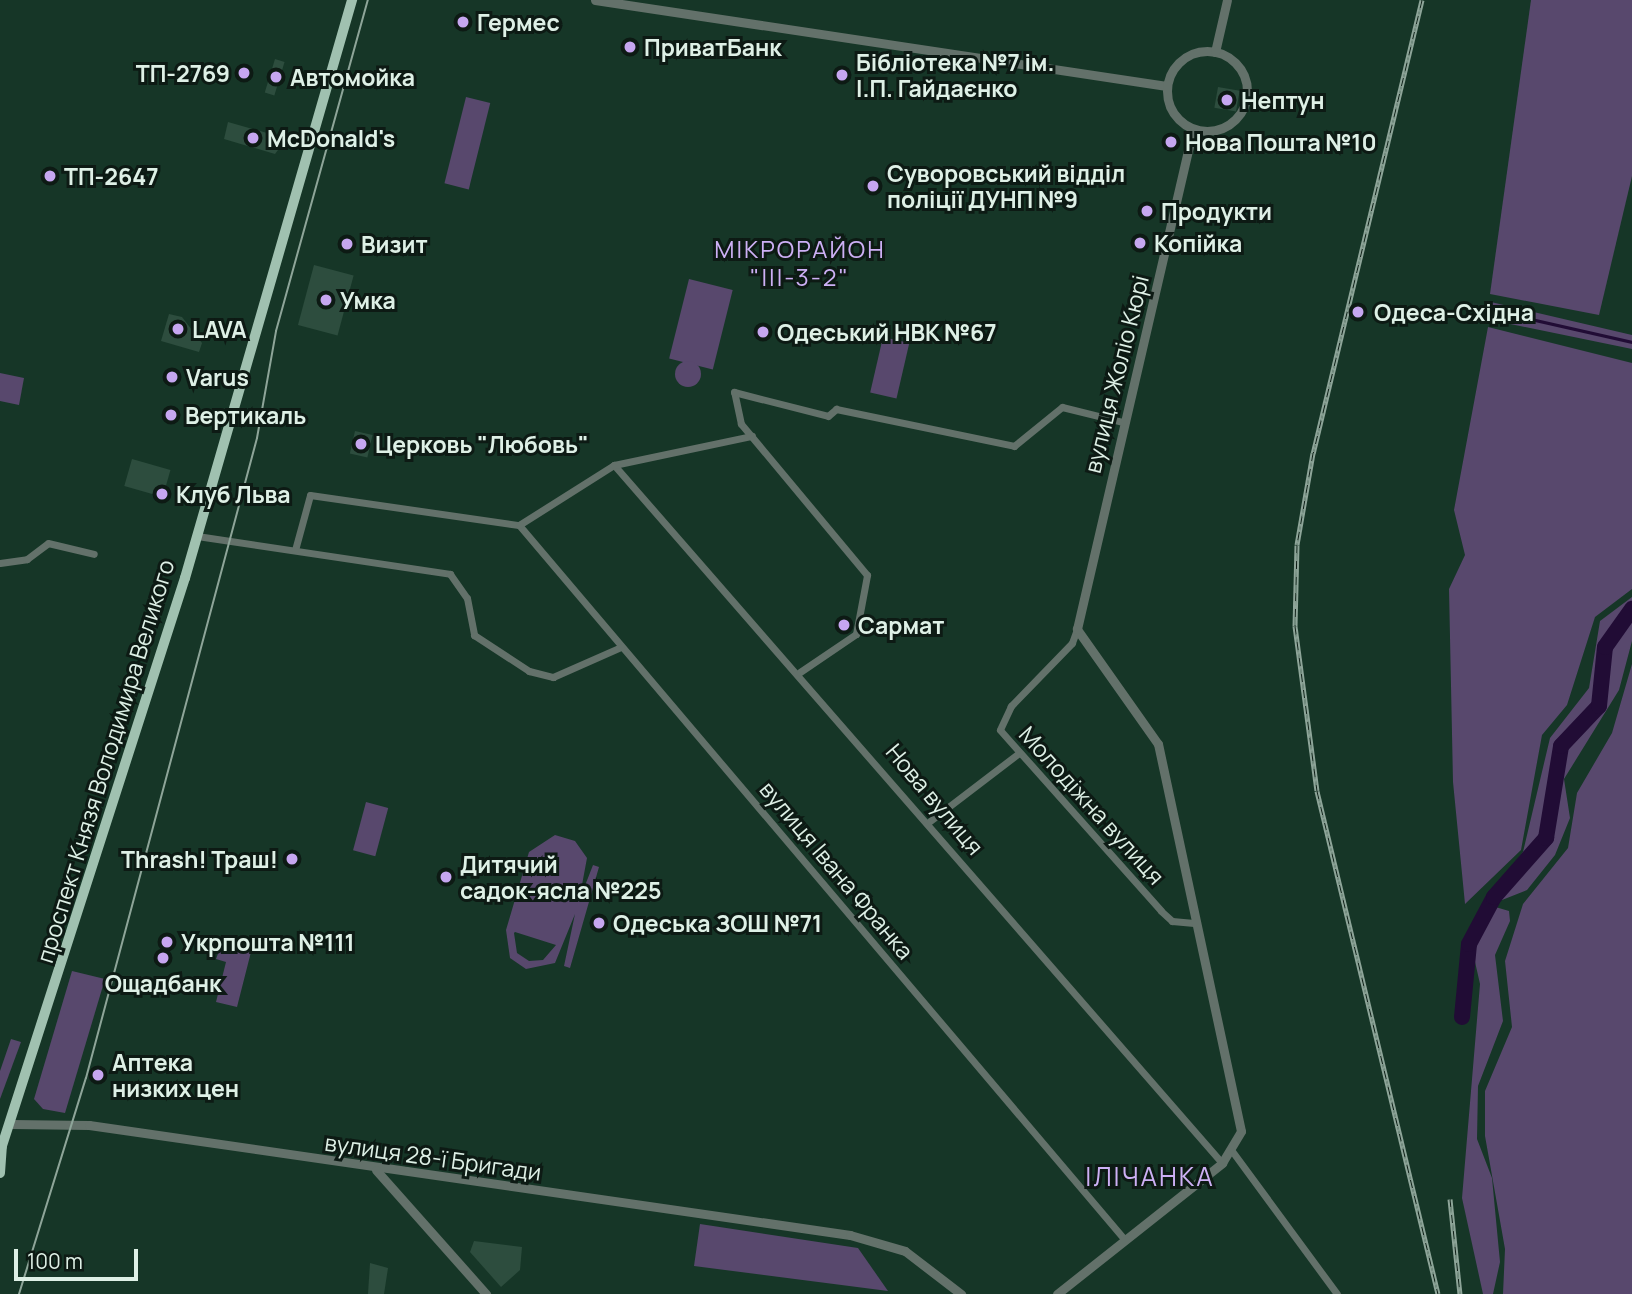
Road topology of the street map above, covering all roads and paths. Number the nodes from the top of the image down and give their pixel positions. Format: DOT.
graph roads {
  1 [pos="352,0"];
  2 [pos="595,0"];
  3 [pos="1227,0"];
  4 [pos="1215,52"];
  5 [pos="1167,86"];
  6 [pos="1193,129"];
  7 [pos="1123,422"];
  8 [pos="752,436"];
  9 [pos="614,465"];
  10 [pos="519,525"];
  11 [pos="197,536"];
  12 [pos="295,550"];
  13 [pos="94,554"];
  14 [pos="0,563"];
  15 [pos="1077,629"];
  16 [pos="621,647"];
  17 [pos="800,672"];
  18 [pos="1019,752"];
  19 [pos="930,821"];
  20 [pos="1194,923"];
  21 [pos="11,1124"];
  22 [pos="1,1150"];
  23 [pos="1233,1151"];
  24 [pos="1222,1163"];
  25 [pos="376,1170"];
  26 [pos="0,1173"];
  27 [pos="1125,1240"];
  28 [pos="486,1294"];
  29 [pos="961,1294"];
  30 [pos="1057,1294"];
  31 [pos="1336,1294"];
  1 -- 11 [label="highway, проспект Князя Володимира Великого"];
  2 -- 5 [label="street"];
  3 -- 4 [label="street"];
  4 -- 5 [label="street"];
  4 -- 6 [label="street"];
  5 -- 6 [label="street"];
  6 -- 7 [label="street, вулиця Жоліо Кюрі"];
  7 -- 8 [label="street"];
  7 -- 15 [label="street, вулиця Жоліо Кюрі"];
  8 -- 9 [label="street"];
  8 -- 17 [label="street"];
  9 -- 10 [label="street"];
  9 -- 17 [label="street, Нова вулиця"];
  10 -- 12 [label="street"];
  10 -- 16 [label="street, вулиця Івана Франка"];
  11 -- 12 [label="street"];
  11 -- 21 [label="highway, проспект Князя Володимира Великого"];
  12 -- 16 [label="street"];
  13 -- 14 [label="street"];
  15 -- 18 [label="street, Молодіжна вулиця"];
  15 -- 20 [label="street"];
  16 -- 27 [label="street, вулиця Івана Франка"];
  17 -- 19 [label="street, Нова вулиця"];
  18 -- 19 [label="street"];
  18 -- 20 [label="street, Молодіжна вулиця"];
  19 -- 24 [label="street, Нова вулиця"];
  20 -- 23 [label="street"];
  21 -- 22 [label="highway, проспект Князя Володимира Великого"];
  21 -- 25 [label="street, вулиця 28-ї Бригади"];
  22 -- 26 [label="highway, проспект Князя Володимира Великого"];
  23 -- 24 [label="street"];
  23 -- 31 [label="street"];
  24 -- 27 [label="street"];
  25 -- 28 [label="street"];
  25 -- 29 [label="street, вулиця 28-ї Бригади"];
  27 -- 30 [label="street"];
}
